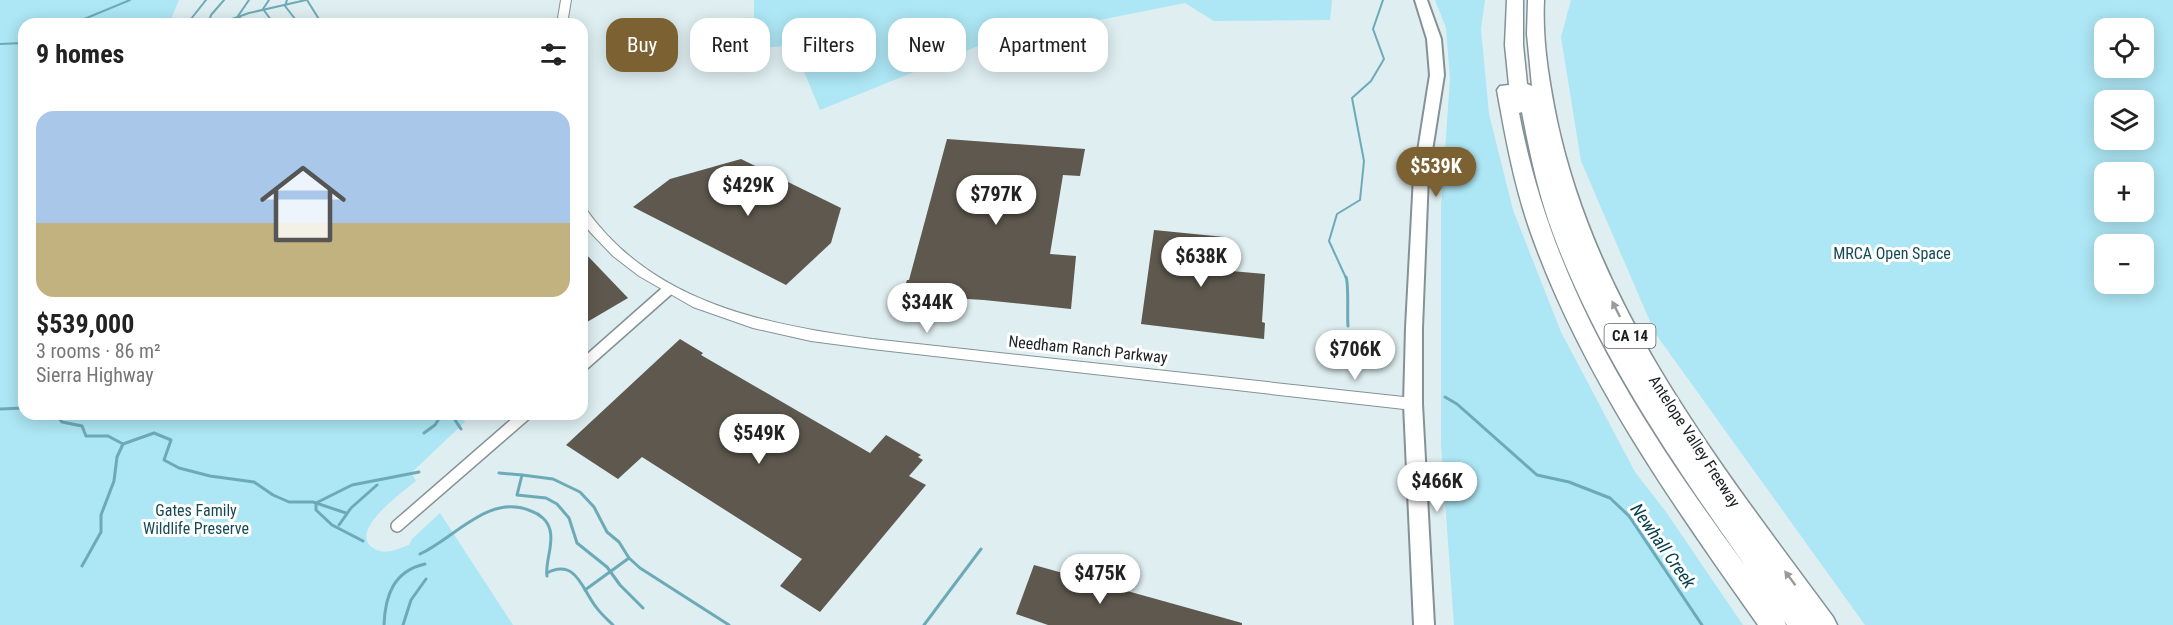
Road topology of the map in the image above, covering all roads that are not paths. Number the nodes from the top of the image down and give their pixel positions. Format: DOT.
graph roads {
  1 [pos="566,0"];
  2 [pos="1421,0"];
  3 [pos="1504,0"];
  4 [pos="1515,0"];
  5 [pos="1524,0"];
  6 [pos="1536,0"];
  7 [pos="563,18"];
  8 [pos="588,220"];
  9 [pos="668,290"];
  10 [pos="588,361"];
  11 [pos="1413,404"];
  12 [pos="519,420"];
  13 [pos="397,525"];
  14 [pos="1424,625"];
  15 [pos="1773,625"];
  16 [pos="1788,625"];
  17 [pos="1802,625"];
  18 [pos="1824,625"];
  1 -- 7 [label="street"];
  2 -- 11 [label="main road"];
  3 -- 15 [label="highway, CA 14"];
  4 -- 16 [label="highway"];
  5 -- 17 [label="highway"];
  18 -- 6 [label="highway, Antelope Valley Freeway / CA 14, one-way"];
  8 -- 9 [label="street, Needham Ranch Parkway"];
  9 -- 10 [label="street"];
  9 -- 11 [label="street, Needham Ranch Parkway"];
  11 -- 14 [label="main road"];
  12 -- 13 [label="street"];
}
